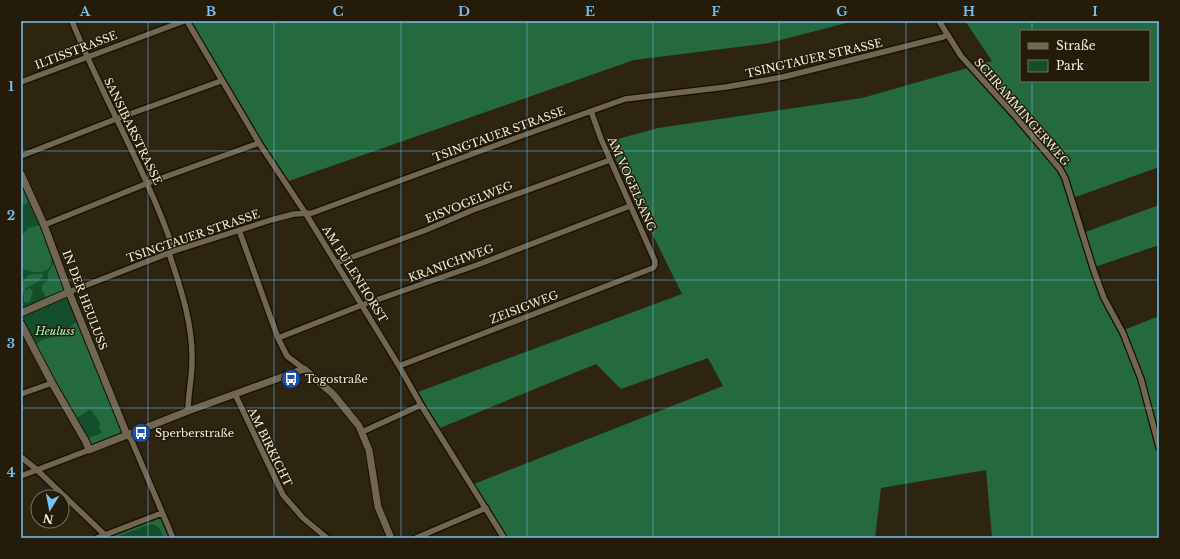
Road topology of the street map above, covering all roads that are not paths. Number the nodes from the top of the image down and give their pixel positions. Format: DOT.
graph roads {
  1 [pos="72,21"];
  2 [pos="185,21"];
  3 [pos="939,21"];
  4 [pos="947,35"];
  5 [pos="86,57"];
  6 [pos="221,81"];
  7 [pos="21,82"];
  8 [pos="591,111"];
  9 [pos="116,119"];
  10 [pos="259,143"];
  11 [pos="21,156"];
  12 [pos="610,160"];
  13 [pos="21,174"];
  14 [pos="148,183"];
  15 [pos="630,206"];
  16 [pos="306,214"];
  17 [pos="44,224"];
  18 [pos="239,230"];
  19 [pos="172,252"];
  20 [pos="336,264"];
  21 [pos="655,266"];
  22 [pos="70,292"];
  23 [pos="362,305"];
  24 [pos="21,313"];
  25 [pos="21,324"];
  26 [pos="278,338"];
  27 [pos="399,366"];
  28 [pos="304,369"];
  29 [pos="52,383"];
  30 [pos="21,394"];
  31 [pos="235,394"];
  32 [pos="421,406"];
  33 [pos="188,411"];
  34 [pos="362,432"];
  35 [pos="127,435"];
  36 [pos="1159,447"];
  37 [pos="89,450"];
  38 [pos="21,457"];
  39 [pos="36,469"];
  40 [pos="21,476"];
  41 [pos="486,508"];
  42 [pos="162,513"];
  43 [pos="106,536"];
  44 [pos="97,538"];
  45 [pos="173,538"];
  46 [pos="327,538"];
  47 [pos="391,538"];
  48 [pos="416,538"];
  49 [pos="504,538"];
  1 -- 5 [label="street, SANSIBARSTRASSE"];
  2 -- 5 [label="street, ILTISSTRASSE"];
  2 -- 6 [label="street, AM EULENHORST"];
  3 -- 4 [label="street, SCHRAMMINGERWEG"];
  4 -- 8 [label="street, TSINGTAUER STRASSE"];
  4 -- 36 [label="street, SCHRAMMINGERWEG"];
  5 -- 7 [label="street, ILTISSTRASSE"];
  5 -- 9 [label="street, SANSIBARSTRASSE"];
  6 -- 9 [label="street"];
  6 -- 10 [label="street, AM EULENHORST"];
  8 -- 12 [label="street, AM VOGELSANG"];
  8 -- 16 [label="street, TSINGTAUER STRASSE"];
  9 -- 11 [label="street"];
  9 -- 14 [label="street, SANSIBARSTRASSE"];
  10 -- 14 [label="street"];
  10 -- 16 [label="street, AM EULENHORST"];
  12 -- 15 [label="street, AM VOGELSANG"];
  12 -- 20 [label="street, EISVOGELWEG"];
  13 -- 17 [label="street, IN DER HEULUSS"];
  14 -- 17 [label="street"];
  14 -- 19 [label="street, SANSIBARSTRASSE"];
  15 -- 21 [label="street, AM VOGELSANG"];
  15 -- 23 [label="street, KRANICHWEG"];
  16 -- 18 [label="street, TSINGTAUER STRASSE"];
  16 -- 20 [label="street, AM EULENHORST"];
  17 -- 22 [label="street, IN DER HEULUSS"];
  18 -- 19 [label="street, TSINGTAUER STRASSE"];
  18 -- 26 [label="street"];
  19 -- 22 [label="street, TSINGTAUER STRASSE"];
  19 -- 33 [label="street, SANSIBARSTRASSE"];
  20 -- 23 [label="street, AM EULENHORST"];
  21 -- 27 [label="street, ZEISIGWEG"];
  22 -- 24 [label="street"];
  22 -- 35 [label="street, IN DER HEULUSS"];
  23 -- 26 [label="street, KRANICHWEG"];
  23 -- 27 [label="street, AM EULENHORST"];
  25 -- 29 [label="street"];
  26 -- 28 [label="street"];
  27 -- 32 [label="street, AM EULENHORST"];
  28 -- 31 [label="street"];
  28 -- 34 [label="street"];
  29 -- 30 [label="street"];
  29 -- 37 [label="street"];
  31 -- 33 [label="street"];
  31 -- 46 [label="street, AM BIRKICHT"];
  32 -- 34 [label="street"];
  32 -- 41 [label="street, AM EULENHORST"];
  33 -- 35 [label="street"];
  34 -- 47 [label="street"];
  35 -- 37 [label="street"];
  35 -- 42 [label="street"];
  37 -- 39 [label="street"];
  38 -- 39 [label="street"];
  39 -- 40 [label="street"];
  39 -- 43 [label="street"];
  41 -- 48 [label="street"];
  41 -- 49 [label="street, AM EULENHORST"];
  42 -- 43 [label="street"];
  42 -- 45 [label="street"];
  43 -- 44 [label="street"];
}
